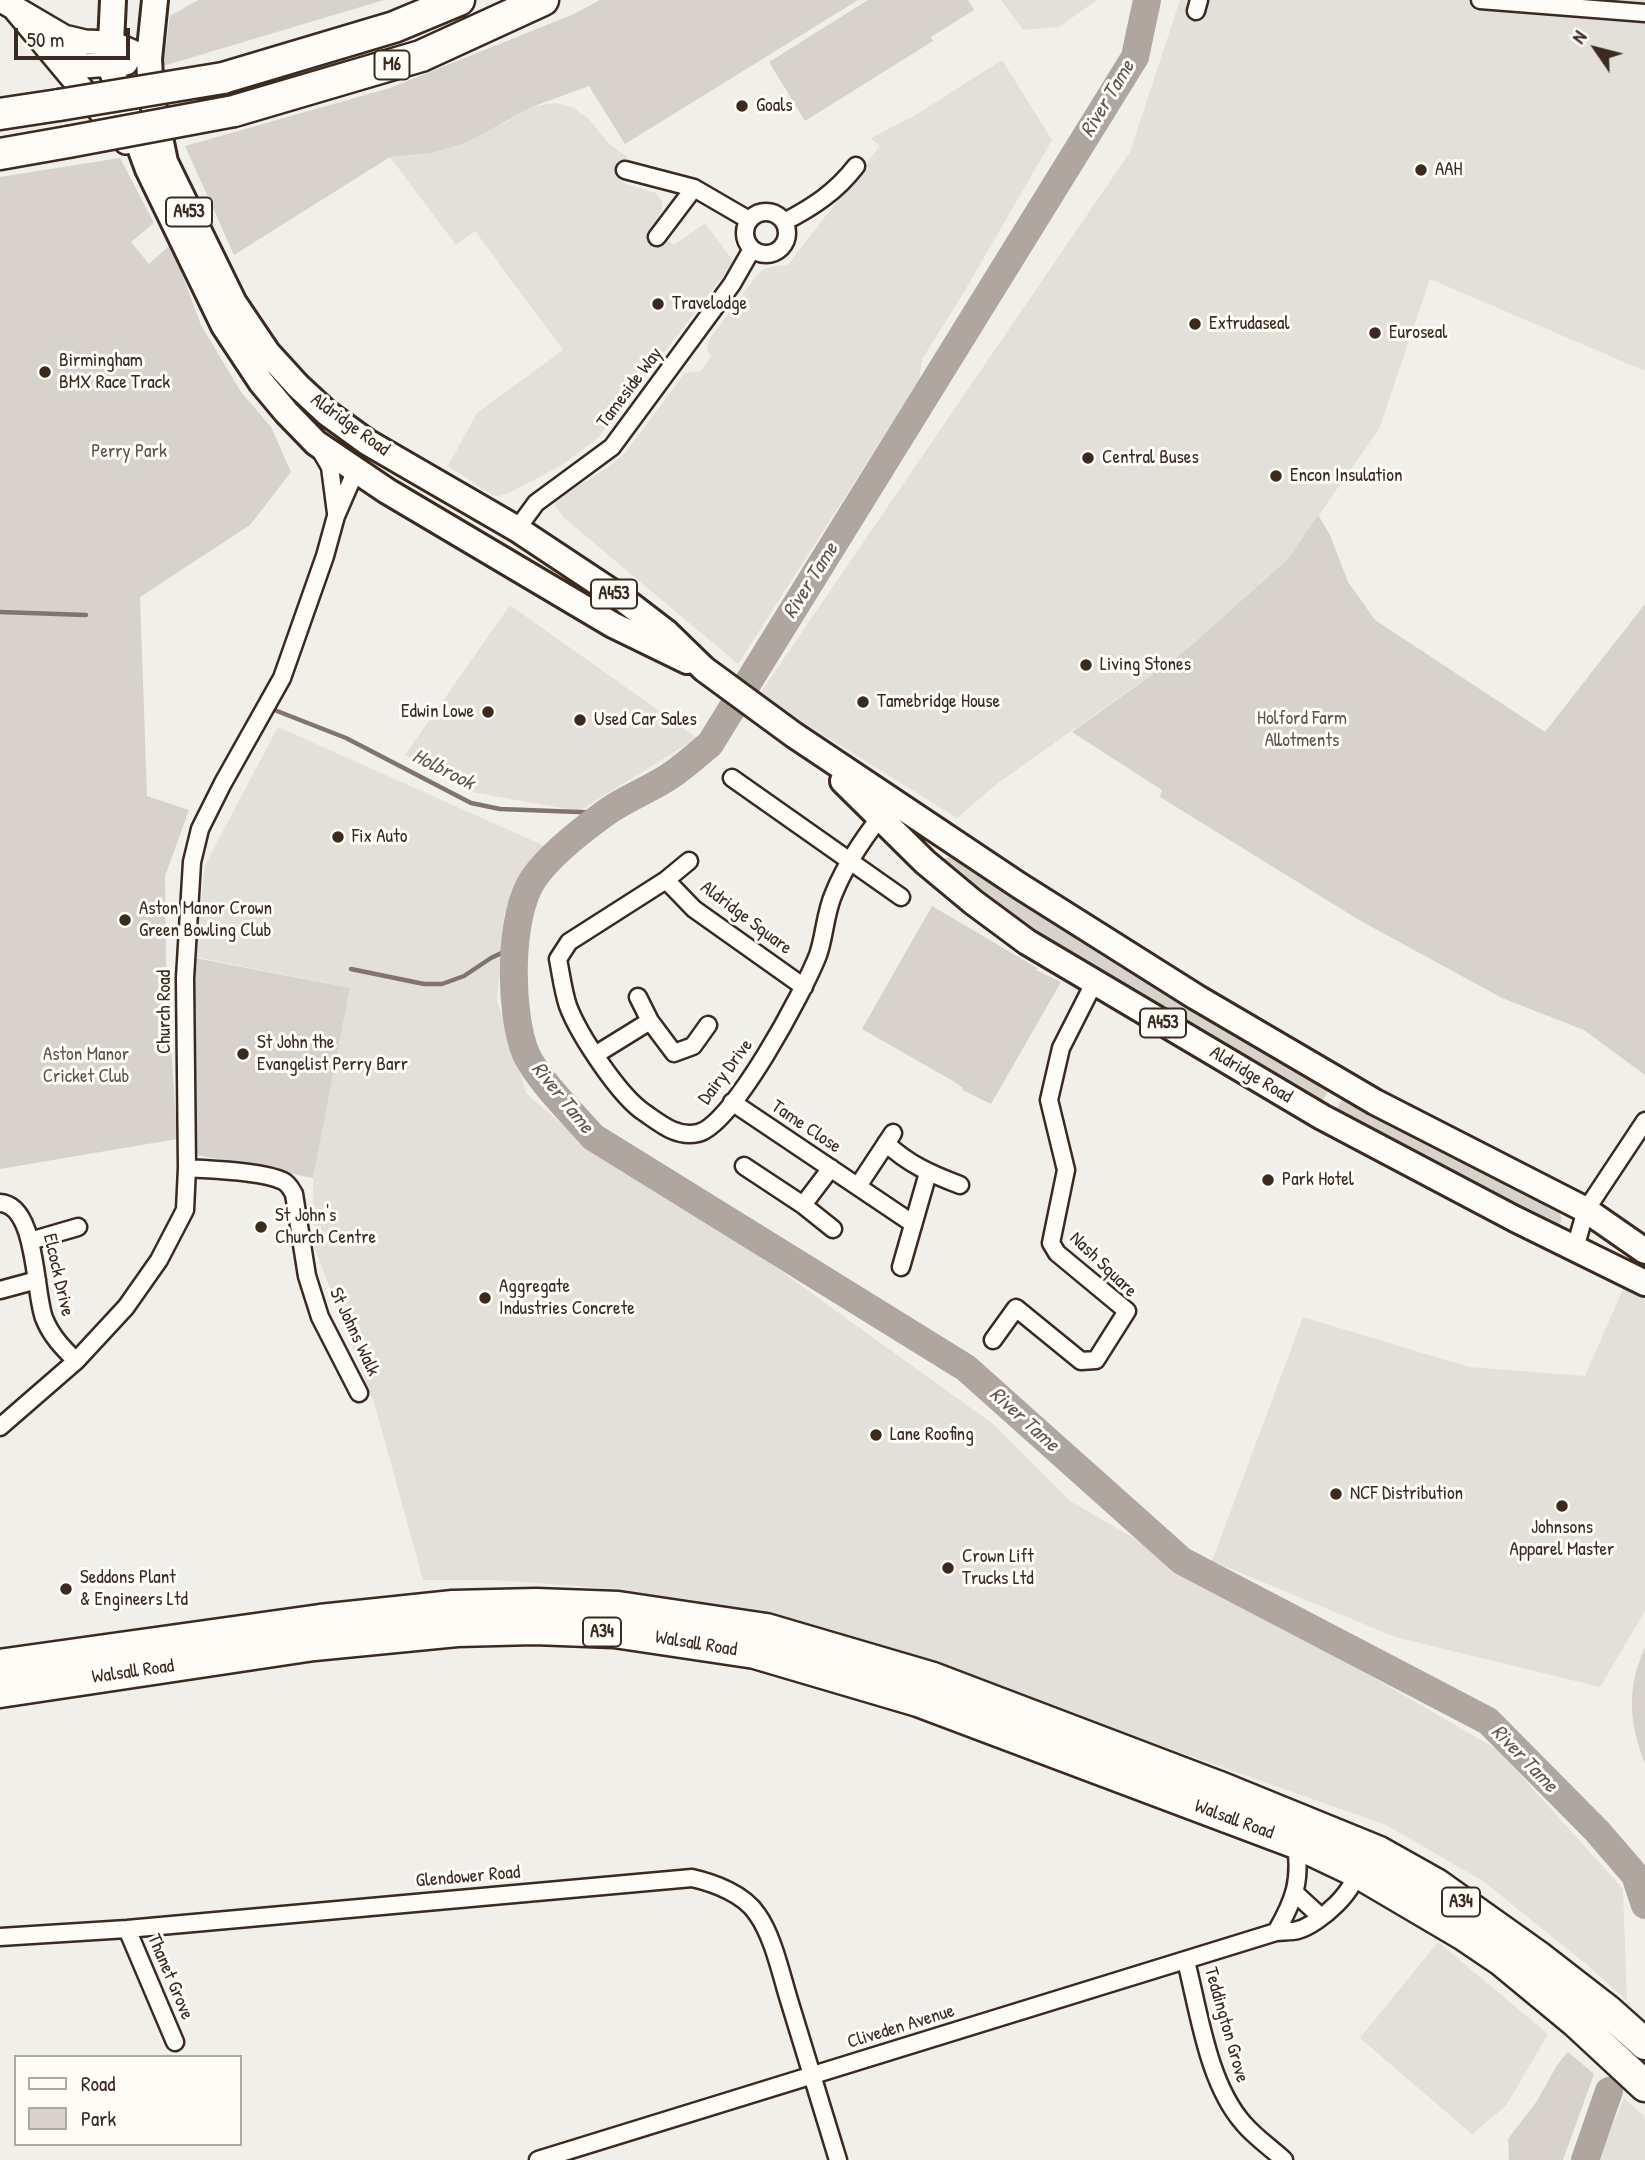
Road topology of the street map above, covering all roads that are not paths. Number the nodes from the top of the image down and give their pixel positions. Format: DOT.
graph roads {
  1 [pos="113,0"];
  2 [pos="155,0"];
  3 [pos="458,0"];
  4 [pos="543,0"];
  5 [pos="1480,0"];
  6 [pos="8,5"];
  7 [pos="1645,13"];
  8 [pos="39,38"];
  9 [pos="111,55"];
  10 [pos="149,59"];
  11 [pos="0,114"];
  12 [pos="0,154"];
  13 [pos="856,166"];
  14 [pos="148,169"];
  15 [pos="625,170"];
  16 [pos="694,188"];
  17 [pos="749,220"];
  18 [pos="784,222"];
  19 [pos="657,237"];
  20 [pos="752,249"];
  21 [pos="327,413"];
  22 [pos="316,443"];
  23 [pos="356,470"];
  24 [pos="336,516"];
  25 [pos="517,528"];
  26 [pos="498,556"];
  27 [pos="704,669"];
  28 [pos="794,735"];
  29 [pos="732,778"];
  30 [pos="881,816"];
  31 [pos="943,834"];
  32 [pos="689,861"];
  33 [pos="852,861"];
  34 [pos="925,862"];
  35 [pos="666,880"];
  36 [pos="901,897"];
  37 [pos="1094,983"];
  38 [pos="804,987"];
  39 [pos="638,997"];
  40 [pos="650,1021"];
  41 [pos="708,1025"];
  42 [pos="595,1055"];
  43 [pos="732,1102"];
  44 [pos="1645,1121"];
  45 [pos="744,1166"];
  46 [pos="187,1168"];
  47 [pos="831,1168"];
  48 [pos="928,1173"];
  49 [pos="960,1185"];
  50 [pos="858,1186"];
  51 [pos="0,1203"];
  52 [pos="803,1205"];
  53 [pos="1586,1210"];
  54 [pos="912,1223"];
  55 [pos="78,1227"];
  56 [pos="833,1229"];
  57 [pos="30,1241"];
  58 [pos="1575,1248"];
  59 [pos="1645,1251"];
  60 [pos="901,1267"];
  61 [pos="37,1280"];
  62 [pos="1645,1283"];
  63 [pos="0,1290"];
  64 [pos="993,1339"];
  65 [pos="76,1362"];
  66 [pos="359,1393"];
  67 [pos="0,1426"];
  68 [pos="0,1665"];
  69 [pos="0,1692"];
  70 [pos="1216,1786"];
  71 [pos="1297,1843"];
  72 [pos="1357,1872"];
  73 [pos="1295,1893"];
  74 [pos="1321,1917"];
  75 [pos="127,1929"];
  76 [pos="1276,1932"];
  77 [pos="0,1937"];
  78 [pos="1186,1961"];
  79 [pos="175,2042"];
  80 [pos="1645,2044"];
  81 [pos="813,2077"];
  82 [pos="1645,2086"];
  83 [pos="538,2160"];
  84 [pos="838,2160"];
  85 [pos="1284,2160"];
  1 -- 9 [label="main road, A453"];
  2 -- 10 [label="main road, A453"];
  3 -- 11 [label="highway, M6, bridge"];
  4 -- 12 [label="highway, M6, bridge"];
  5 -- 7 [label="street"];
  6 -- 8 [label="street, Aldridge Road"];
  6 -- 9 [label="street, Aldridge Road"];
  8 -- 9 [label="street, Aldridge Road"];
  8 -- 14 [label="street, Aldridge Road"];
  9 -- 10 [label="street, Aldridge Road"];
  9 -- 14 [label="main road, Aldridge Road / A453"];
  10 -- 21 [label="main road, Aldridge Road / A453"];
  13 -- 18 [label="street"];
  14 -- 22 [label="main road, Aldridge Road / A453"];
  15 -- 16 [label="street"];
  16 -- 17 [label="street"];
  16 -- 19 [label="street"];
  17 -- 18 [label="street"];
  17 -- 20 [label="street"];
  18 -- 20 [label="street"];
  20 -- 25 [label="street, Tameside Way"];
  21 -- 23 [label="main road"];
  21 -- 25 [label="main road, Aldridge Road / A453"];
  22 -- 23 [label="main road, Aldridge Road / A453"];
  22 -- 24 [label="street, Church Road"];
  23 -- 24 [label="street, Church Road"];
  23 -- 26 [label="main road, Aldridge Road / A453"];
  24 -- 46 [label="street, Church Road"];
  25 -- 26 [label="main road"];
  25 -- 27 [label="main road, Aldridge Road / A453"];
  26 -- 27 [label="main road, Aldridge Road / A453"];
  27 -- 28 [label="main road, Aldridge Road / A453"];
  28 -- 30 [label="main road, Aldridge Road / A453"];
  28 -- 31 [label="main road, Aldridge Road / A453"];
  29 -- 33 [label="street"];
  30 -- 33 [label="street, Dairy Drive"];
  30 -- 34 [label="main road, Aldridge Road / A453"];
  31 -- 34 [label="main road"];
  31 -- 53 [label="main road, Aldridge Road / A453"];
  32 -- 35 [label="street, Dairy Drive"];
  33 -- 36 [label="street"];
  33 -- 38 [label="street, Dairy Drive"];
  34 -- 37 [label="main road, Aldridge Road / A453"];
  35 -- 38 [label="street, Aldridge Square"];
  35 -- 42 [label="street, Dairy Drive"];
  37 -- 58 [label="main road, Aldridge Road / A453"];
  37 -- 64 [label="street, Nash Square"];
  38 -- 43 [label="street, Dairy Drive"];
  39 -- 40 [label="street"];
  40 -- 41 [label="street"];
  40 -- 42 [label="street"];
  42 -- 43 [label="street, Dairy Drive"];
  43 -- 47 [label="street, Tame Close"];
  44 -- 53 [label="street"];
  45 -- 52 [label="street"];
  46 -- 65 [label="street, Church Road"];
  46 -- 66 [label="street, St Johns Walk"];
  47 -- 50 [label="street, Tame Close"];
  47 -- 52 [label="street"];
  48 -- 49 [label="street"];
  48 -- 50 [label="street"];
  48 -- 54 [label="street"];
  50 -- 54 [label="street, Tame Close"];
  51 -- 57 [label="street, Elcock Drive"];
  52 -- 56 [label="street"];
  53 -- 58 [label="street"];
  53 -- 59 [label="main road, Aldridge Road / A453"];
  54 -- 60 [label="street"];
  55 -- 57 [label="street"];
  57 -- 61 [label="street, Elcock Drive"];
  58 -- 62 [label="main road, Aldridge Road / A453"];
  61 -- 63 [label="street"];
  61 -- 65 [label="street, Elcock Drive"];
  65 -- 67 [label="street, Church Road"];
  68 -- 70 [label="highway, Walsall Road / A34"];
  69 -- 71 [label="highway, Walsall Road / A34"];
  70 -- 72 [label="street, Walsall Road"];
  70 -- 80 [label="highway, Walsall Road / A34"];
  71 -- 72 [label="highway, Walsall Road / A34"];
  71 -- 73 [label="street"];
  72 -- 74 [label="street, Cliveden Avenue"];
  72 -- 82 [label="highway, Walsall Road / A34"];
  73 -- 74 [label="street"];
  73 -- 76 [label="street"];
  74 -- 76 [label="street, Cliveden Avenue"];
  75 -- 77 [label="street, Glendower Road"];
  75 -- 79 [label="street, Thanet Grove"];
  75 -- 81 [label="street, Glendower Road"];
  76 -- 78 [label="street, Cliveden Avenue"];
  78 -- 81 [label="street, Cliveden Avenue"];
  78 -- 85 [label="street, Teddington Grove"];
  81 -- 83 [label="street, Cliveden Avenue"];
  81 -- 84 [label="street, Glendower Road"];
}
